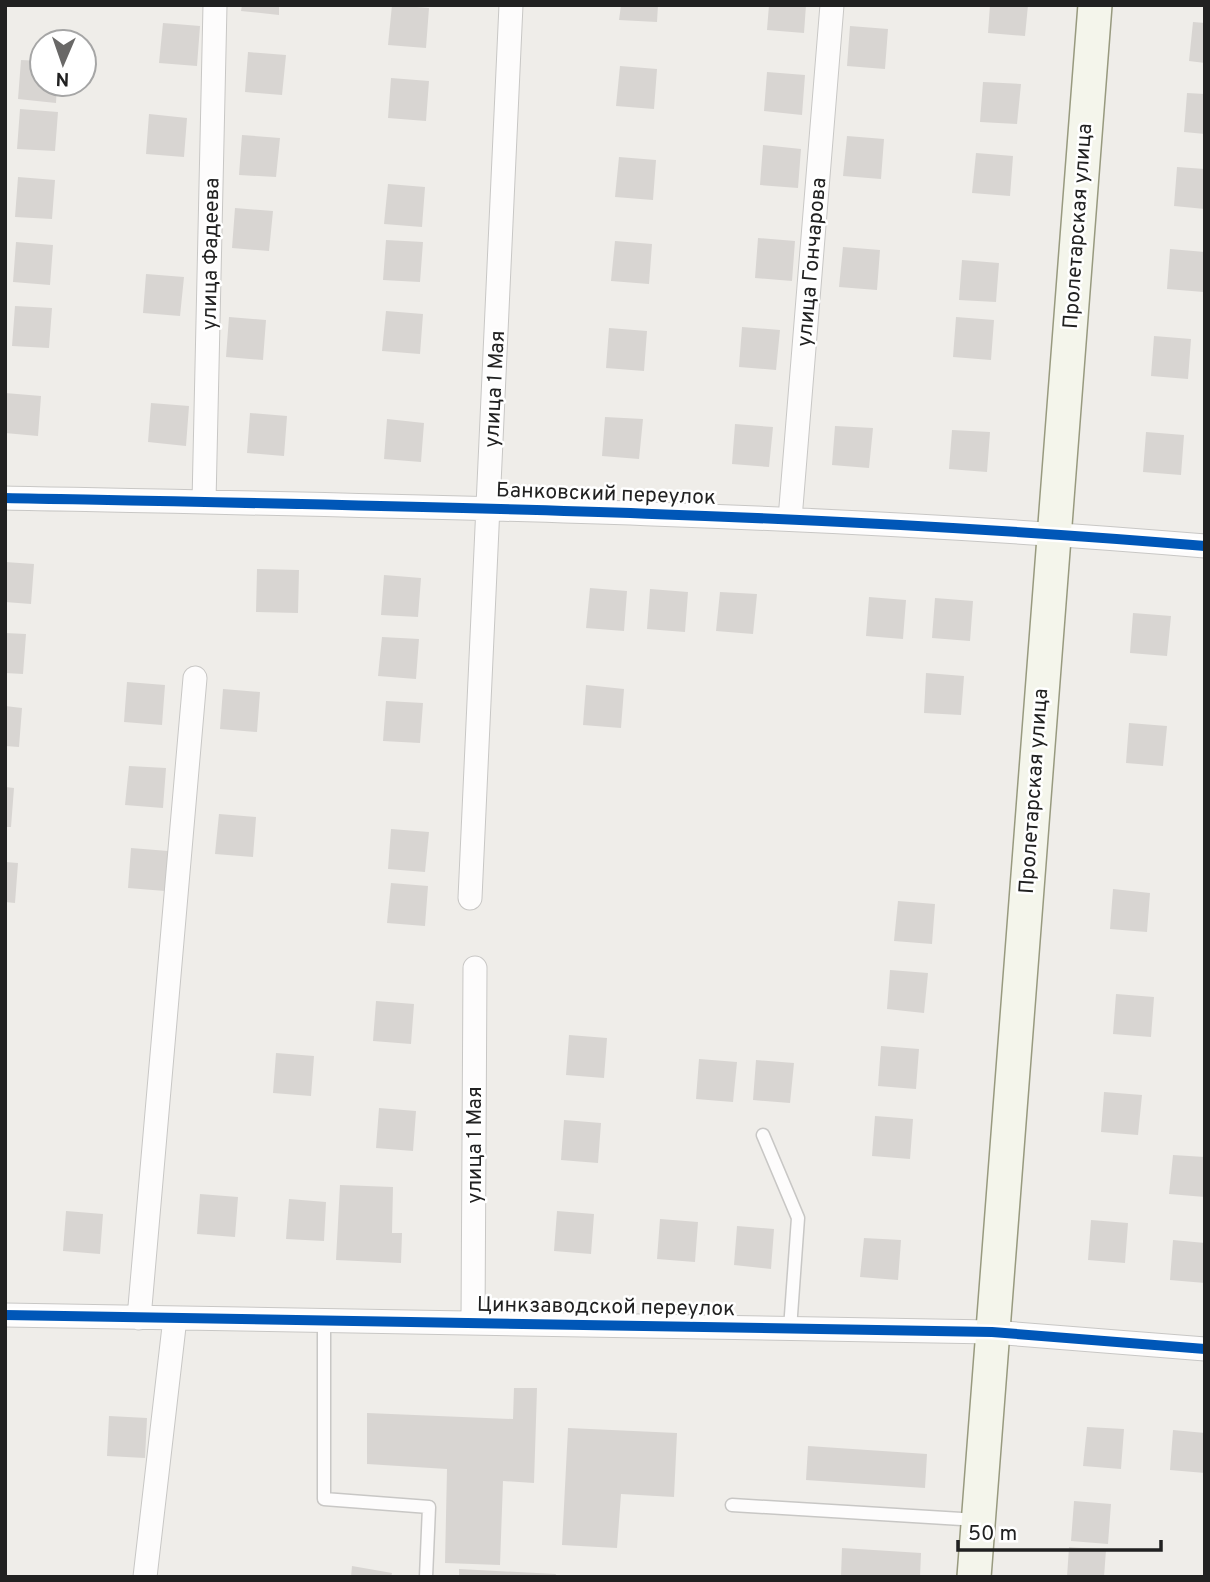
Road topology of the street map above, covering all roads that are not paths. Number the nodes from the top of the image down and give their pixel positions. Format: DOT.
graph roads {
  1 [pos="215,5"];
  2 [pos="511,5"];
  3 [pos="832,5"];
  4 [pos="1095,5"];
  5 [pos="5,498"];
  6 [pos="204,502"];
  7 [pos="488,508"];
  8 [pos="790,519"];
  9 [pos="1053,533"];
  10 [pos="1205,546"];
  11 [pos="195,678"];
  12 [pos="470,898"];
  13 [pos="475,968"];
  14 [pos="763,1135"];
  15 [pos="5,1315"];
  16 [pos="139,1318"];
  17 [pos="175,1318"];
  18 [pos="324,1321"];
  19 [pos="472,1323"];
  20 [pos="790,1329"];
  21 [pos="992,1332"];
  22 [pos="1205,1349"];
  23 [pos="732,1505"];
  24 [pos="978,1520"];
  25 [pos="145,1577"];
  26 [pos="426,1577"];
  27 [pos="974,1577"];
  1 -- 6 [label="street, улица Фадеева"];
  2 -- 7 [label="street, улица 1 Мая"];
  3 -- 8 [label="street, улица Гончарова"];
  4 -- 9 [label="main road, Пролетарская улица"];
  5 -- 6 [label="street, Банковский переулок"];
  6 -- 7 [label="street, Банковский переулок"];
  7 -- 8 [label="street, Банковский переулок"];
  7 -- 12 [label="street, улица 1 Мая"];
  8 -- 9 [label="street, Банковский переулок"];
  9 -- 10 [label="street, Банковский переулок"];
  9 -- 21 [label="main road, Пролетарская улица"];
  11 -- 16 [label="street"];
  13 -- 19 [label="street, улица 1 Мая"];
  14 -- 20 [label="lane"];
  15 -- 16 [label="street, Цинкзаводской переулок"];
  16 -- 17 [label="street, Цинкзаводской переулок"];
  17 -- 18 [label="street, Цинкзаводской переулок"];
  17 -- 25 [label="street"];
  18 -- 19 [label="street, Цинкзаводской переулок"];
  18 -- 26 [label="lane"];
  19 -- 20 [label="street, Цинкзаводской переулок"];
  20 -- 21 [label="street, Цинкзаводской переулок"];
  21 -- 22 [label="street, Цинкзаводской переулок"];
  21 -- 24 [label="main road, Пролетарская улица"];
  23 -- 24 [label="lane"];
  24 -- 27 [label="main road, Пролетарская улица"];
}
